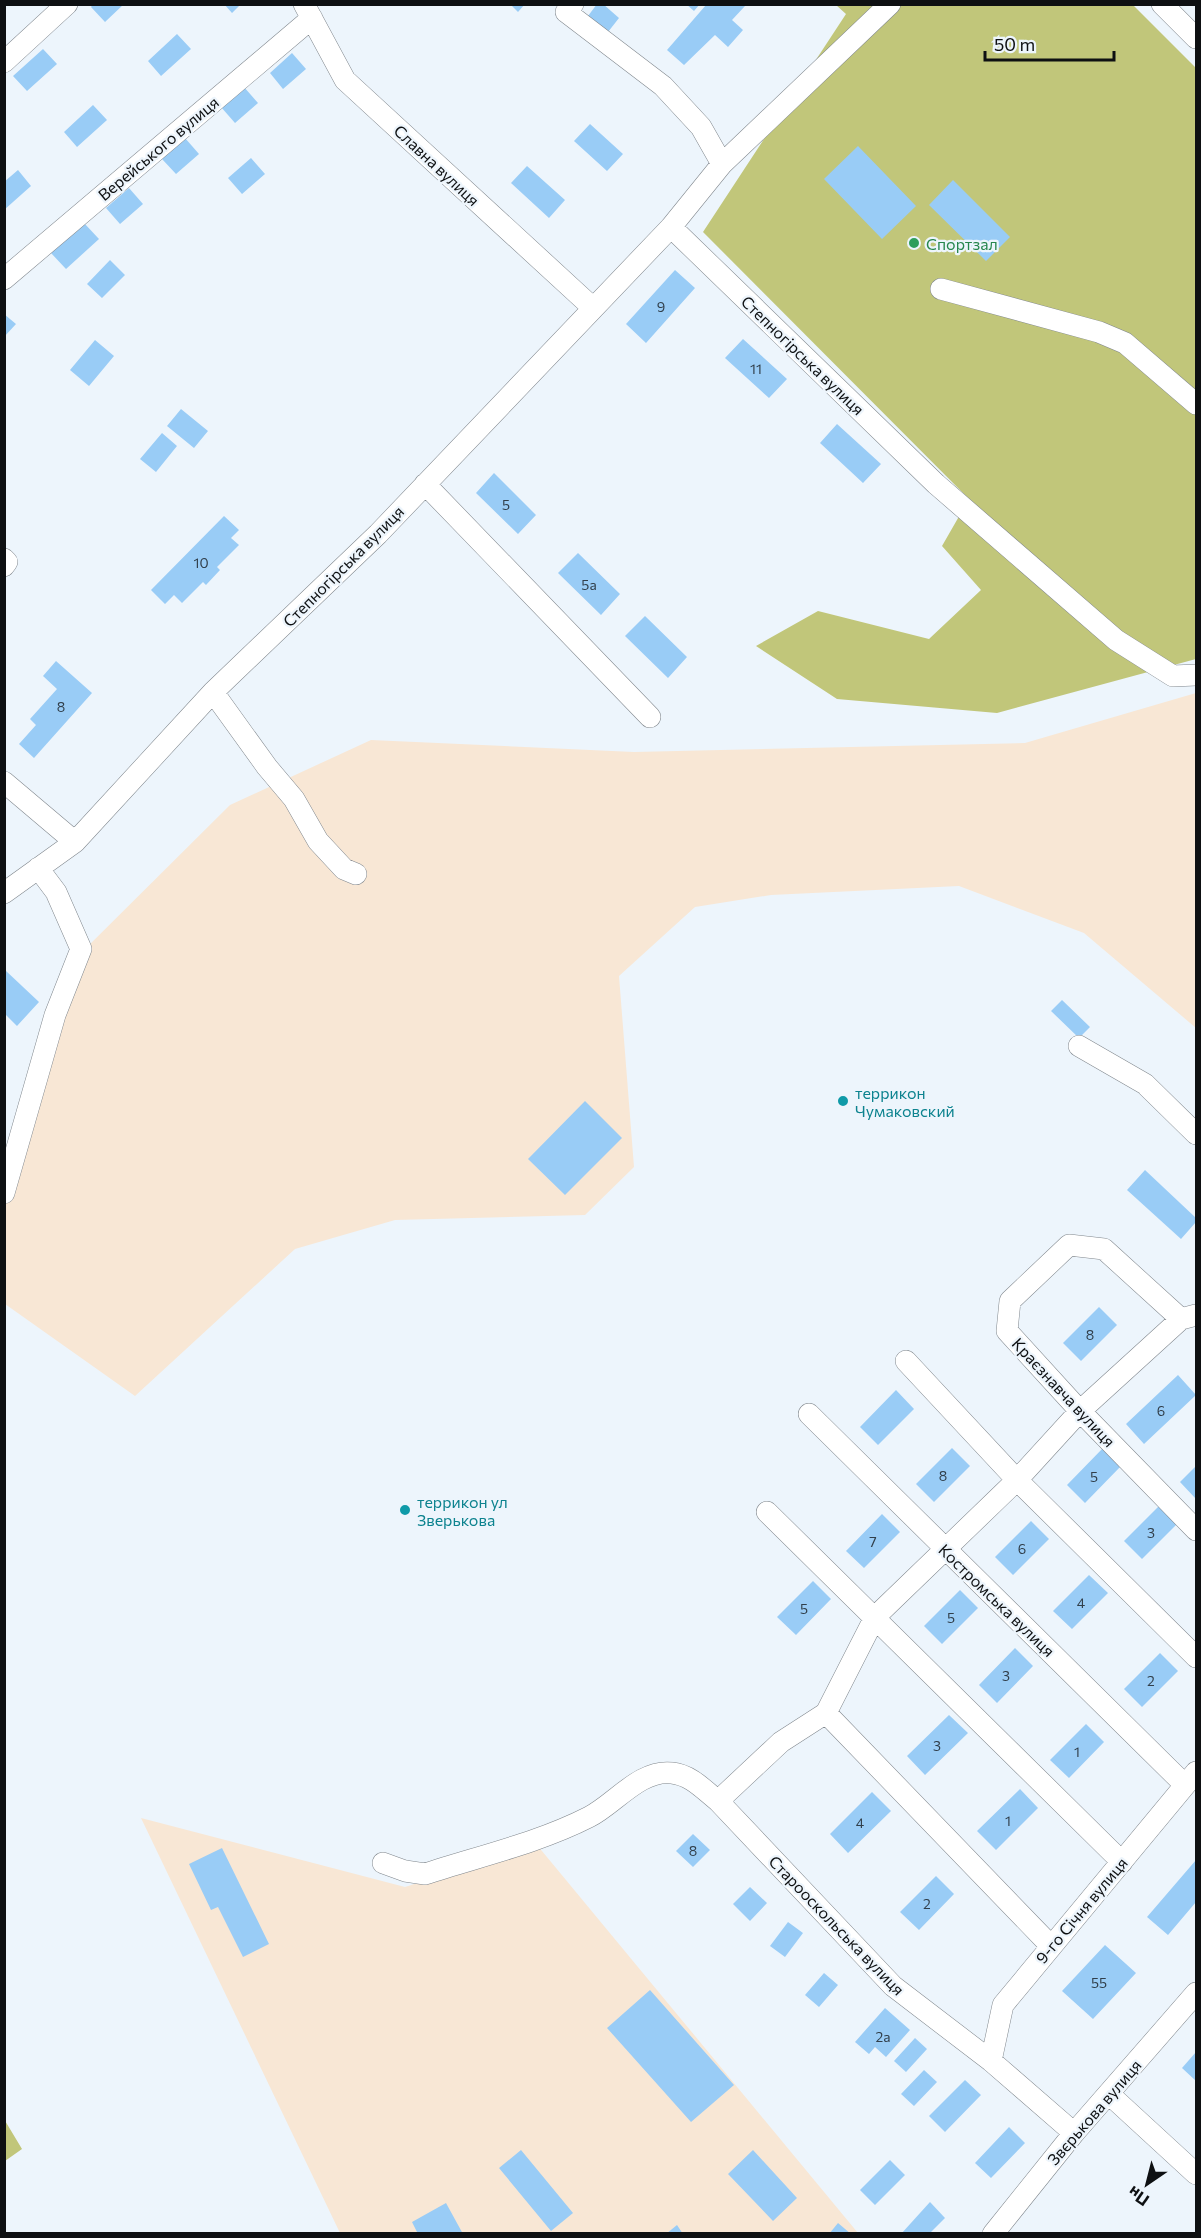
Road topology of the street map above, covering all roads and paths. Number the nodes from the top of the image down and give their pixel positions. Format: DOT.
graph roads {
  1 [pos="68,4"];
  2 [pos="573,4"];
  3 [pos="890,4"];
  4 [pos="1162,4"];
  5 [pos="308,11"];
  6 [pos="1197,38"];
  7 [pos="4,62"];
  8 [pos="722,164"];
  9 [pos="671,227"];
  10 [pos="4,279"];
  11 [pos="941,290"];
  12 [pos="593,308"];
  13 [pos="1197,404"];
  14 [pos="425,484"];
  15 [pos="4,559"];
  16 [pos="4,566"];
  17 [pos="1197,675"];
  18 [pos="213,692"];
  19 [pos="650,717"];
  20 [pos="4,782"];
  21 [pos="75,842"];
  22 [pos="38,868"];
  23 [pos="356,874"];
  24 [pos="4,893"];
  25 [pos="1079,1046"];
  26 [pos="1197,1134"];
  27 [pos="4,1193"];
  28 [pos="1189,1317"];
  29 [pos="906,1361"];
  30 [pos="1080,1411"];
  31 [pos="809,1414"];
  32 [pos="1017,1480"];
  33 [pos="767,1512"];
  34 [pos="1197,1530"];
  35 [pos="946,1551"];
  36 [pos="875,1617"];
  37 [pos="1197,1657"];
  38 [pos="826,1713"];
  39 [pos="1191,1779"];
  40 [pos="718,1801"];
  41 [pos="1122,1862"];
  42 [pos="383,1863"];
  43 [pos="1050,1945"];
  44 [pos="1197,1993"];
  45 [pos="991,2061"];
  46 [pos="1109,2094"];
  47 [pos="1074,2133"];
  48 [pos="1197,2174"];
  49 [pos="993,2234"];
  1 -- 7 [label="street"];
  2 -- 8 [label="street"];
  3 -- 8 [label="street, Степногірська вулиця"];
  4 -- 6 [label="street"];
  5 -- 10 [label="street, Верейського вулиця"];
  5 -- 12 [label="street, Славна вулиця"];
  8 -- 9 [label="street, Степногірська вулиця"];
  9 -- 12 [label="street, Степногірська вулиця"];
  9 -- 17 [label="street, Степногірська вулиця"];
  11 -- 13 [label="street"];
  12 -- 14 [label="street, Степногірська вулиця"];
  14 -- 18 [label="street, Степногірська вулиця"];
  14 -- 19 [label="street"];
  15 -- 16 [label="street"];
  18 -- 21 [label="street, Степногірська вулиця"];
  18 -- 23 [label="street"];
  20 -- 21 [label="street"];
  21 -- 22 [label="street, Степногірська вулиця"];
  22 -- 24 [label="street, Степногірська вулиця"];
  22 -- 27 [label="street"];
  25 -- 26 [label="street"];
  28 -- 30 [label="street"];
  28 -- 30 [label="street, Краєзнавча вулиця"];
  29 -- 32 [label="street"];
  30 -- 32 [label="street"];
  30 -- 34 [label="street, Краєзнавча вулиця"];
  31 -- 35 [label="street, Костромська вулиця"];
  32 -- 35 [label="street"];
  32 -- 37 [label="street"];
  33 -- 36 [label="street"];
  35 -- 36 [label="street"];
  35 -- 39 [label="street, Костромська вулиця"];
  36 -- 38 [label="street"];
  36 -- 41 [label="street"];
  38 -- 40 [label="street"];
  38 -- 43 [label="street"];
  39 -- 41 [label="street, 9-го Січня вулиця"];
  40 -- 42 [label="street, Старооскольська вулиця"];
  40 -- 45 [label="street, Старооскольська вулиця"];
  41 -- 43 [label="street, 9-го Січня вулиця"];
  43 -- 45 [label="street, 9-го Січня вулиця"];
  44 -- 46 [label="street, Звєрькова вулиця"];
  45 -- 47 [label="street, Старооскольська вулиця"];
  46 -- 47 [label="street, Звєрькова вулиця"];
  46 -- 48 [label="street"];
  47 -- 49 [label="street, Звєрькова вулиця"];
}
